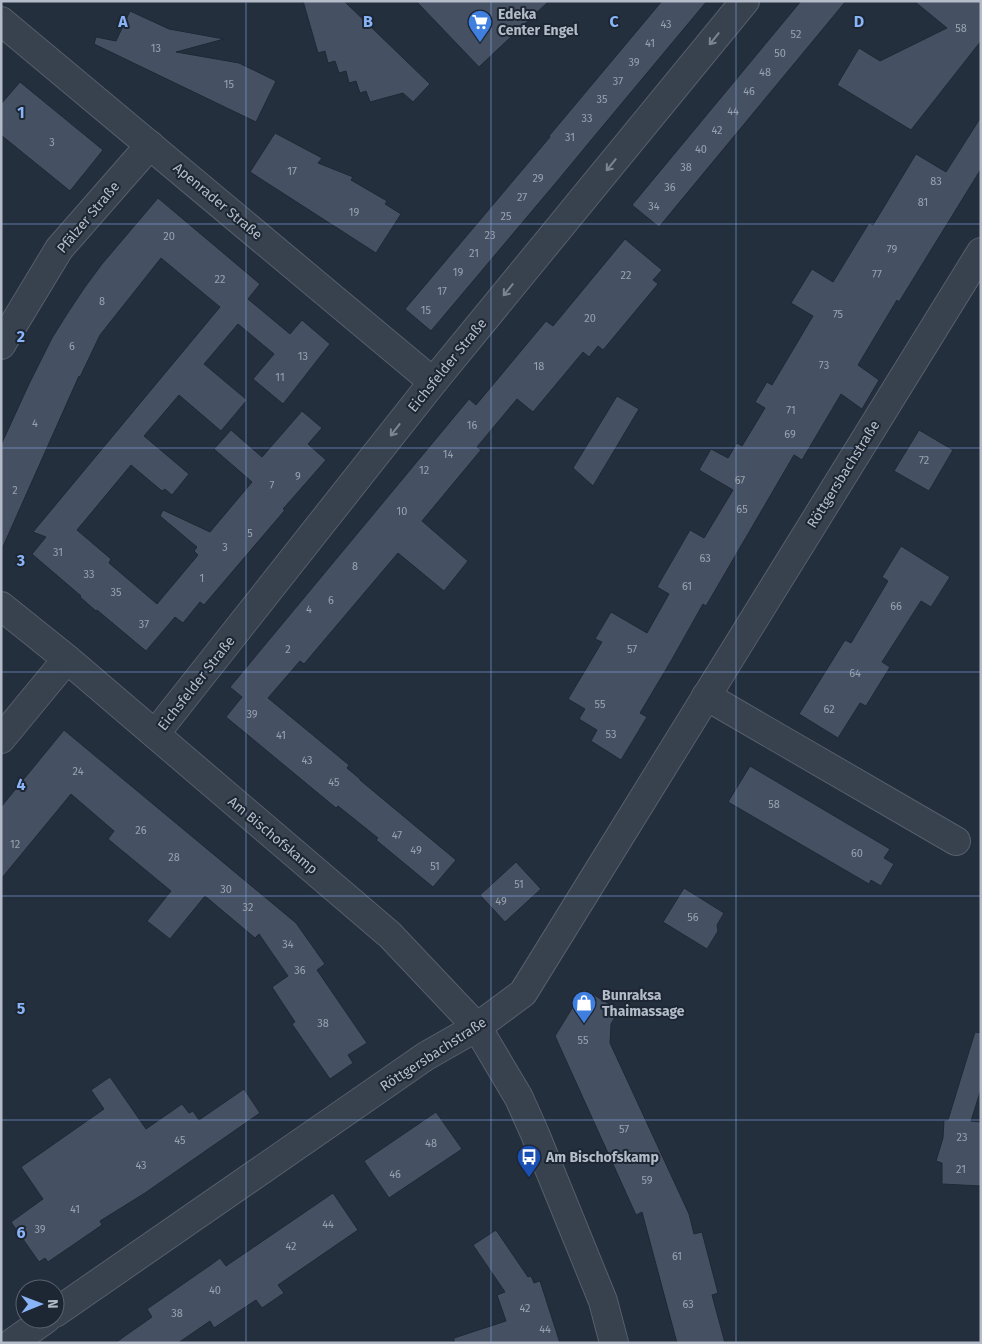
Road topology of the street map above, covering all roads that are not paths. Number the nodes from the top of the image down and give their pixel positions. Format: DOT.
graph roads {
  1 [pos="745,1"];
  2 [pos="1,21"];
  3 [pos="150,145"];
  4 [pos="981,252"];
  5 [pos="1,345"];
  6 [pos="433,382"];
  7 [pos="1,606"];
  8 [pos="66,659"];
  9 [pos="706,696"];
  10 [pos="155,734"];
  11 [pos="1,739"];
  12 [pos="956,841"];
  13 [pos="477,1027"];
  14 [pos="65,1306"];
  15 [pos="32,1329"];
  16 [pos="12,1343"];
  17 [pos="614,1343"];
  1 -- 6 [label="street, Eichsfelder Straße, one-way"];
  2 -- 3 [label="street, Apenrader Straße"];
  3 -- 5 [label="street, Pfälzer Straße"];
  3 -- 6 [label="street, Apenrader Straße"];
  4 -- 9 [label="street, Röttgersbachstraße"];
  6 -- 10 [label="street, Eichsfelder Straße, one-way"];
  7 -- 8 [label="street, Am Bischofskamp"];
  8 -- 10 [label="street, Am Bischofskamp"];
  8 -- 11 [label="street"];
  9 -- 12 [label="street"];
  9 -- 13 [label="street, Röttgersbachstraße"];
  10 -- 13 [label="street, Am Bischofskamp"];
  13 -- 14 [label="street, Röttgersbachstraße"];
  13 -- 17 [label="street, Am Bischofskamp"];
  15 -- 16 [label="street"];
}
